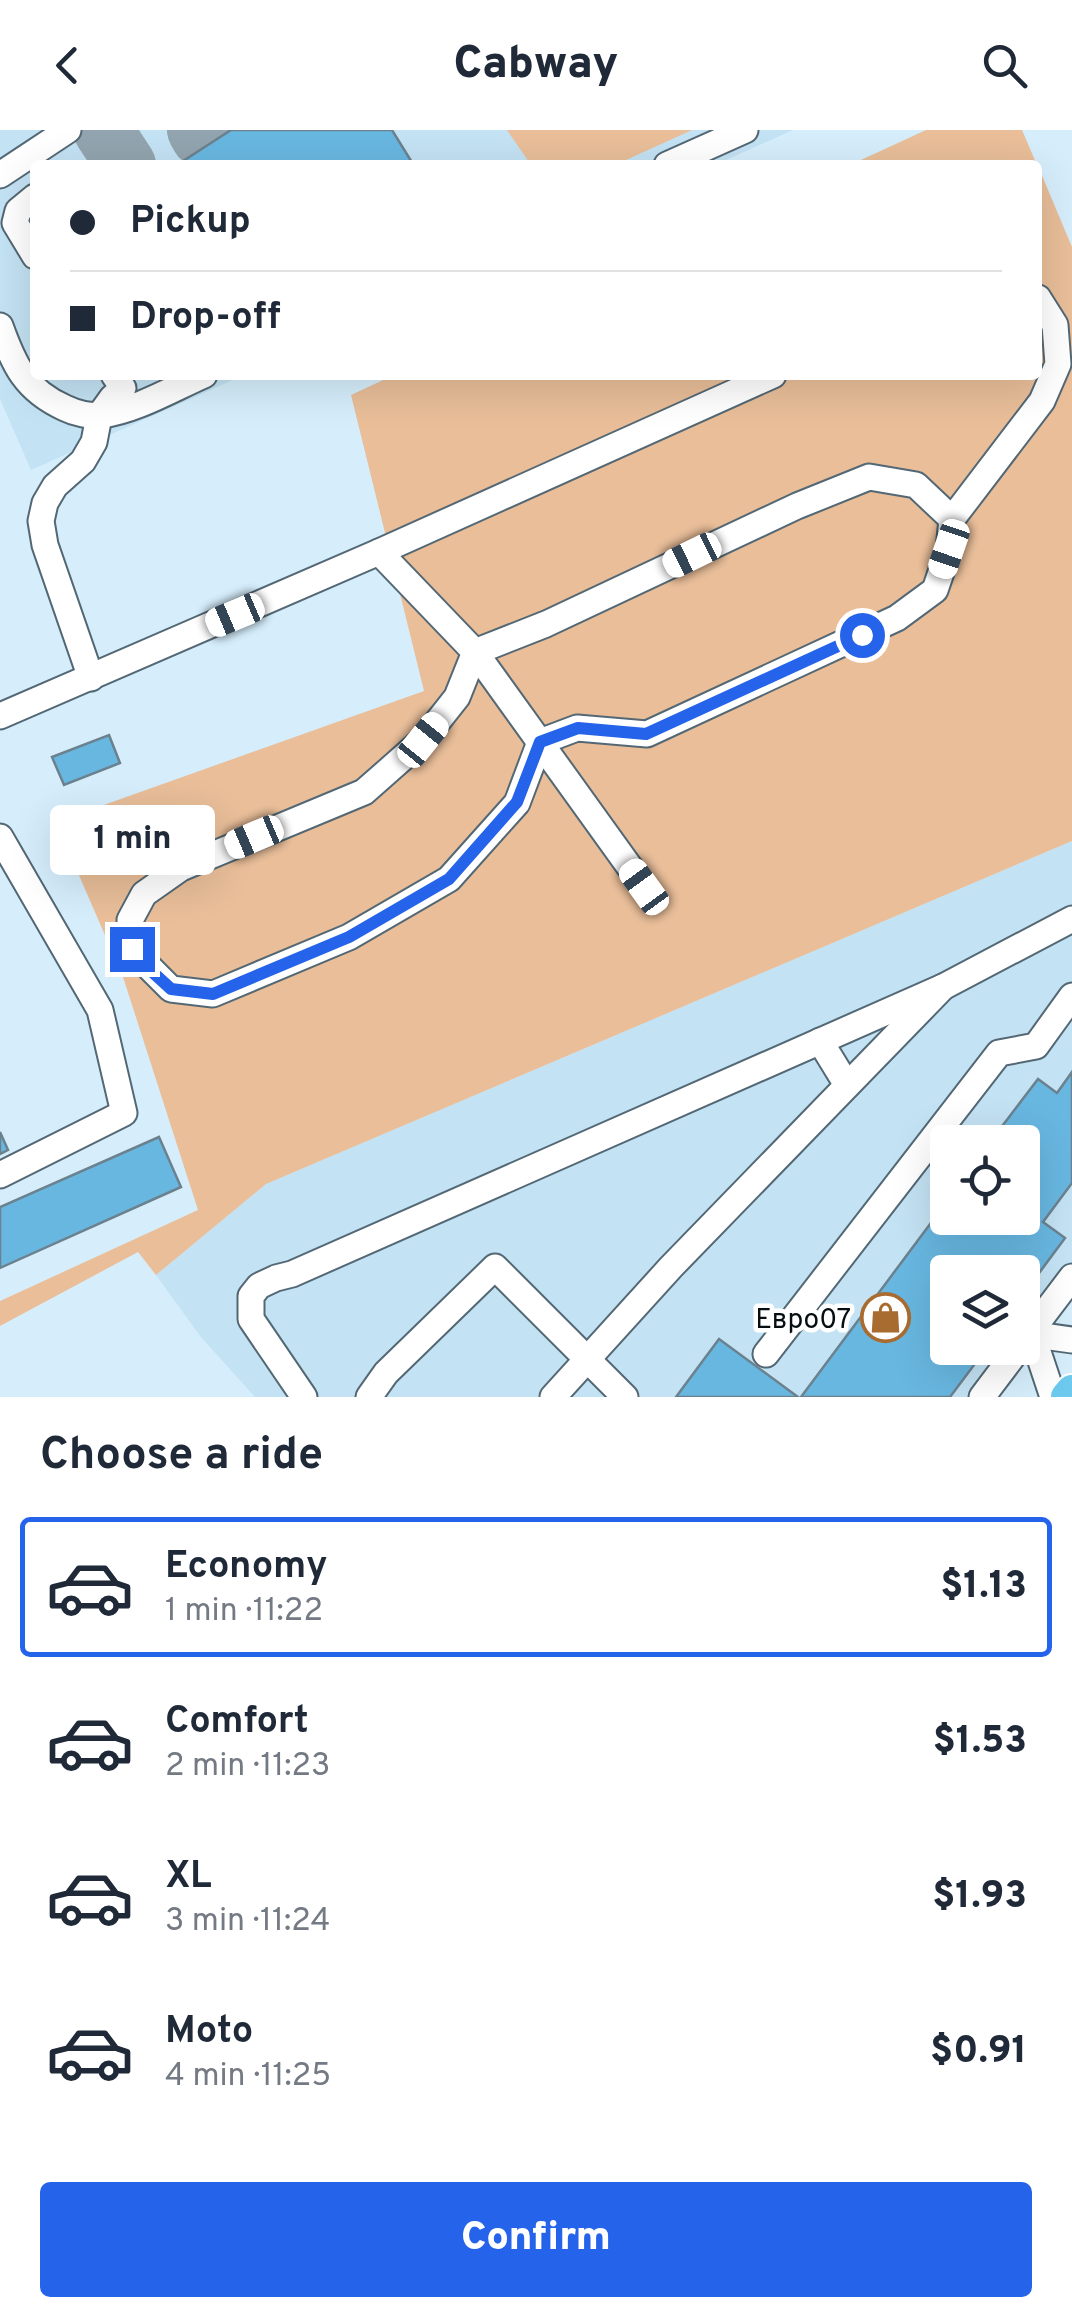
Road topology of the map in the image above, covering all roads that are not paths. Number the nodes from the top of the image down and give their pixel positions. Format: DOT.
graph roads {
  1 [pos="68,130"];
  2 [pos="745,130"];
  3 [pos="678,160"];
  4 [pos="0,175"];
  5 [pos="30,201"];
  6 [pos="30,248"];
  7 [pos="1042,304"];
  8 [pos="0,326"];
  9 [pos="127,380"];
  10 [pos="193,380"];
  11 [pos="762,380"];
  12 [pos="99,416"];
  13 [pos="952,520"];
  14 [pos="379,552"];
  15 [pos="475,652"];
  16 [pos="91,678"];
  17 [pos="0,716"];
  18 [pos="540,742"];
  19 [pos="0,837"];
  20 [pos="644,887"];
  21 [pos="1072,918"];
  22 [pos="943,987"];
  23 [pos="1072,996"];
  24 [pos="820,1041"];
  25 [pos="847,1085"];
  26 [pos="0,1175"];
  27 [pos="1072,1277"];
  28 [pos="1040,1320"];
  29 [pos="1072,1340"];
  30 [pos="1040,1341"];
  31 [pos="766,1354"];
  32 [pos="1040,1358"];
  33 [pos="586,1360"];
  34 [pos="1006,1365"];
  35 [pos="1072,1391"];
  36 [pos="304,1397"];
  37 [pos="369,1397"];
  38 [pos="553,1397"];
  39 [pos="626,1397"];
  40 [pos="982,1397"];
  41 [pos="1053,1397"];
  42 [pos="1068,1397"];
  1 -- 4 [label="street"];
  2 -- 3 [label="street"];
  5 -- 6 [label="street"];
  7 -- 13 [label="street"];
  8 -- 12 [label="street"];
  9 -- 12 [label="street"];
  10 -- 12 [label="street"];
  11 -- 14 [label="street"];
  12 -- 16 [label="street"];
  13 -- 15 [label="street"];
  13 -- 18 [label="street"];
  14 -- 15 [label="street"];
  14 -- 16 [label="street"];
  15 -- 18 [label="street"];
  15 -- 18 [label="street"];
  16 -- 17 [label="street"];
  18 -- 20 [label="street"];
  19 -- 26 [label="street"];
  21 -- 22 [label="street"];
  22 -- 24 [label="street"];
  22 -- 25 [label="street"];
  23 -- 31 [label="street"];
  24 -- 25 [label="street"];
  24 -- 36 [label="street"];
  25 -- 33 [label="street"];
  27 -- 28 [label="street"];
  29 -- 30 [label="street"];
  32 -- 41 [label="street"];
  33 -- 37 [label="street"];
  33 -- 38 [label="street"];
  33 -- 39 [label="street"];
  34 -- 40 [label="street"];
  35 -- 42 [label="main road"];
}
